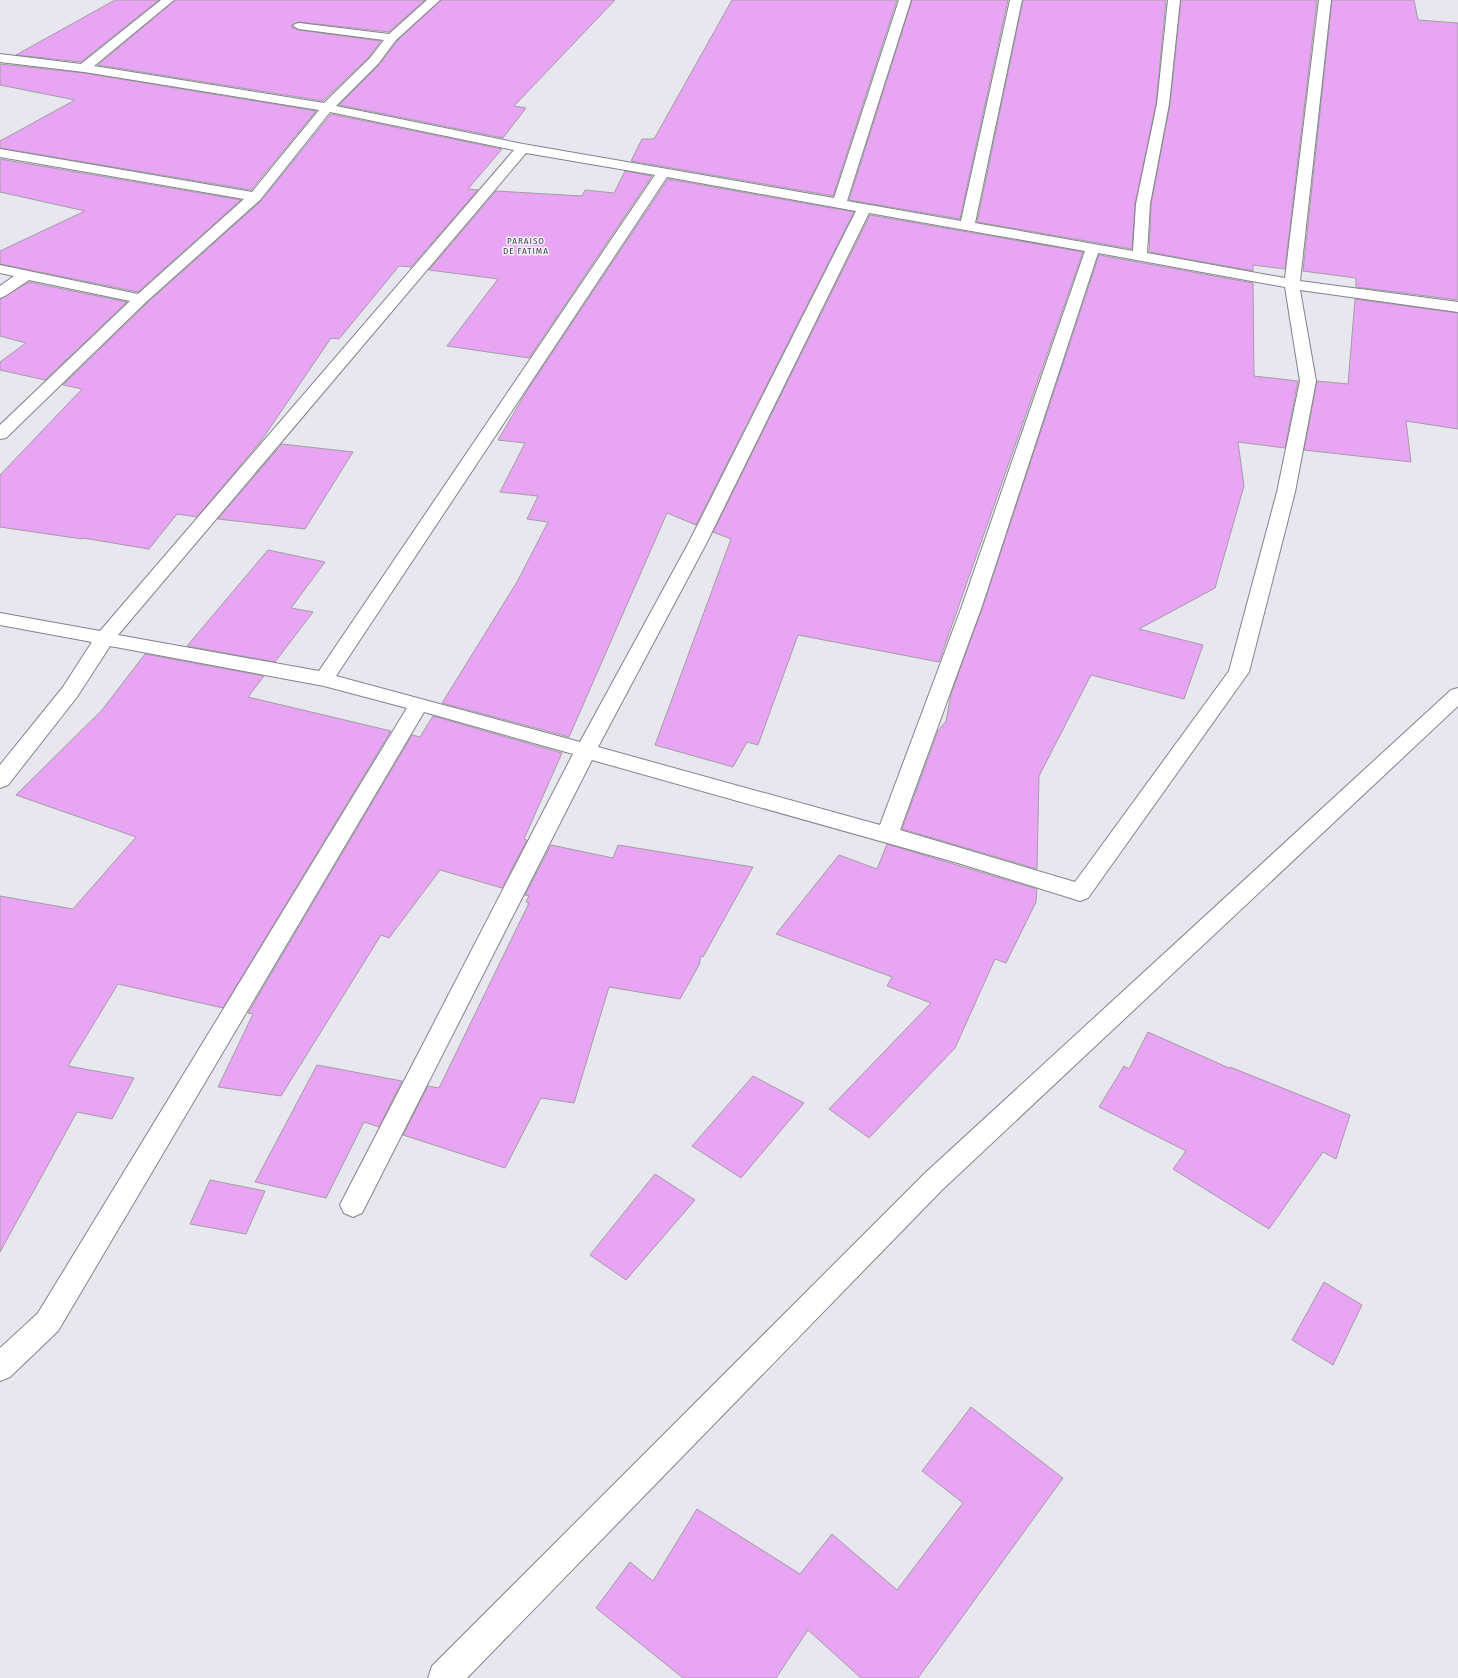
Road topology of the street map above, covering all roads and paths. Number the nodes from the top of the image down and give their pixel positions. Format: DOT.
graph roads {
  1 [pos="168,0"];
  2 [pos="434,0"];
  3 [pos="905,0"];
  4 [pos="1016,0"];
  5 [pos="1174,0"];
  6 [pos="1325,0"];
  7 [pos="299,26"];
  8 [pos="392,38"];
  9 [pos="0,58"];
  10 [pos="84,68"];
  11 [pos="329,108"];
  12 [pos="523,148"];
  13 [pos="0,153"];
  14 [pos="663,173"];
  15 [pos="255,197"];
  16 [pos="839,203"];
  17 [pos="864,208"];
  18 [pos="967,226"];
  19 [pos="1093,248"];
  20 [pos="1140,256"];
  21 [pos="0,269"];
  22 [pos="26,275"];
  23 [pos="1292,284"];
  24 [pos="0,293"];
  25 [pos="141,300"];
  26 [pos="1458,307"];
  27 [pos="0,434"];
  28 [pos="0,619"];
  29 [pos="105,638"];
  30 [pos="324,679"];
  31 [pos="1458,695"];
  32 [pos="419,704"];
  33 [pos="585,752"];
  34 [pos="0,780"];
  35 [pos="887,835"];
  36 [pos="353,1205"];
  37 [pos="0,1367"];
  38 [pos="444,1678"];
  1 -- 10 [label="street"];
  2 -- 8 [label="street"];
  3 -- 16 [label="street"];
  4 -- 18 [label="street"];
  5 -- 20 [label="street"];
  6 -- 23 [label="street"];
  7 -- 8 [label="street"];
  8 -- 11 [label="street"];
  9 -- 10 [label="street"];
  10 -- 11 [label="street"];
  11 -- 12 [label="street"];
  11 -- 15 [label="street"];
  12 -- 14 [label="street"];
  12 -- 29 [label="street"];
  13 -- 15 [label="street"];
  14 -- 16 [label="street"];
  14 -- 30 [label="street"];
  15 -- 25 [label="street"];
  16 -- 17 [label="street"];
  17 -- 18 [label="street"];
  17 -- 33 [label="street"];
  18 -- 19 [label="street"];
  19 -- 20 [label="street"];
  19 -- 35 [label="street"];
  20 -- 23 [label="street"];
  21 -- 22 [label="street"];
  22 -- 24 [label="street"];
  22 -- 25 [label="street"];
  23 -- 26 [label="street"];
  23 -- 35 [label="street"];
  25 -- 27 [label="street"];
  28 -- 29 [label="street"];
  29 -- 30 [label="street"];
  29 -- 34 [label="street"];
  30 -- 32 [label="street"];
  31 -- 38 [label="street"];
  32 -- 33 [label="street"];
  32 -- 37 [label="street"];
  33 -- 35 [label="street"];
  33 -- 36 [label="street"];
}
